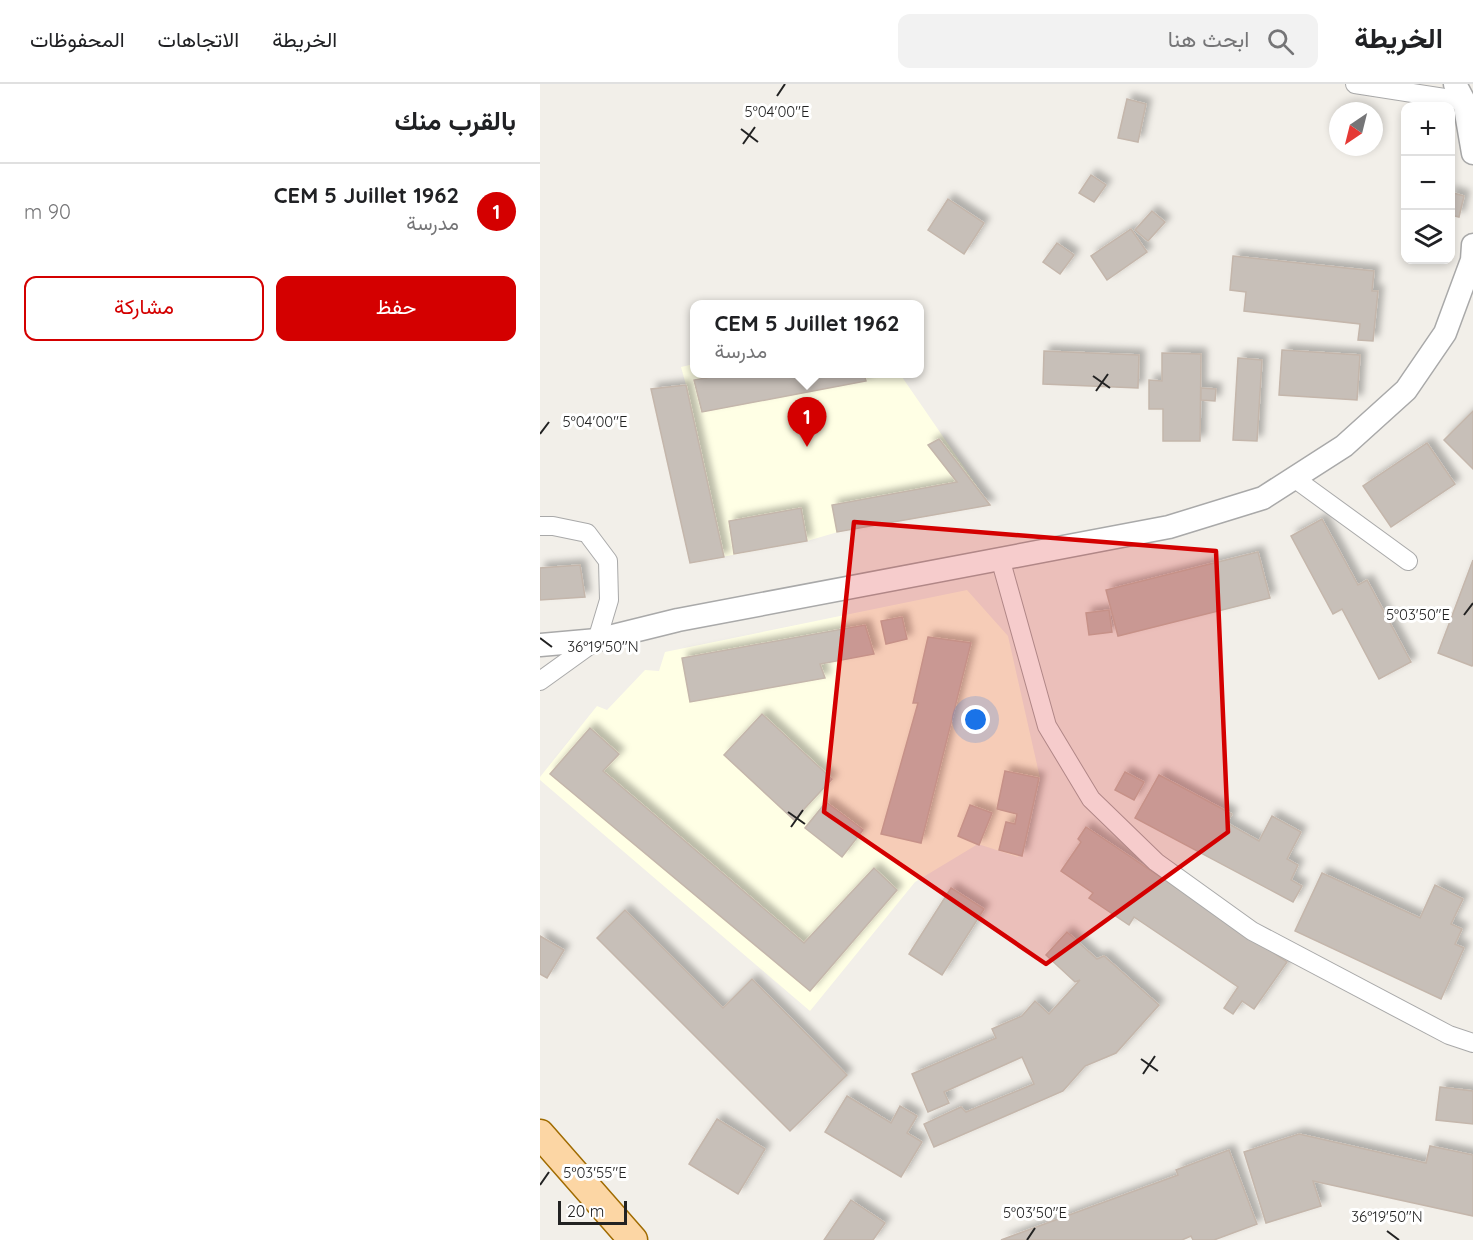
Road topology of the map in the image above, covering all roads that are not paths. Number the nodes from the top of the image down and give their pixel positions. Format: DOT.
graph roads {
  1 [pos="1355,84"];
  2 [pos="1459,92"];
  3 [pos="1473,153"];
  4 [pos="1473,245"];
  5 [pos="1294,478"];
  6 [pos="540,526"];
  7 [pos="1000,558"];
  8 [pos="1408,561"];
  9 [pos="597,640"];
  10 [pos="540,645"];
  11 [pos="540,681"];
  12 [pos="1473,1043"];
  13 [pos="540,1134"];
  14 [pos="633,1240"];
  1 -- 2 [label="street"];
  2 -- 3 [label="street"];
  4 -- 5 [label="street"];
  5 -- 7 [label="street"];
  5 -- 8 [label="street"];
  6 -- 9 [label="street"];
  7 -- 9 [label="street"];
  7 -- 12 [label="street"];
  9 -- 10 [label="street"];
  9 -- 11 [label="street"];
  13 -- 14 [label="main road"];
}
